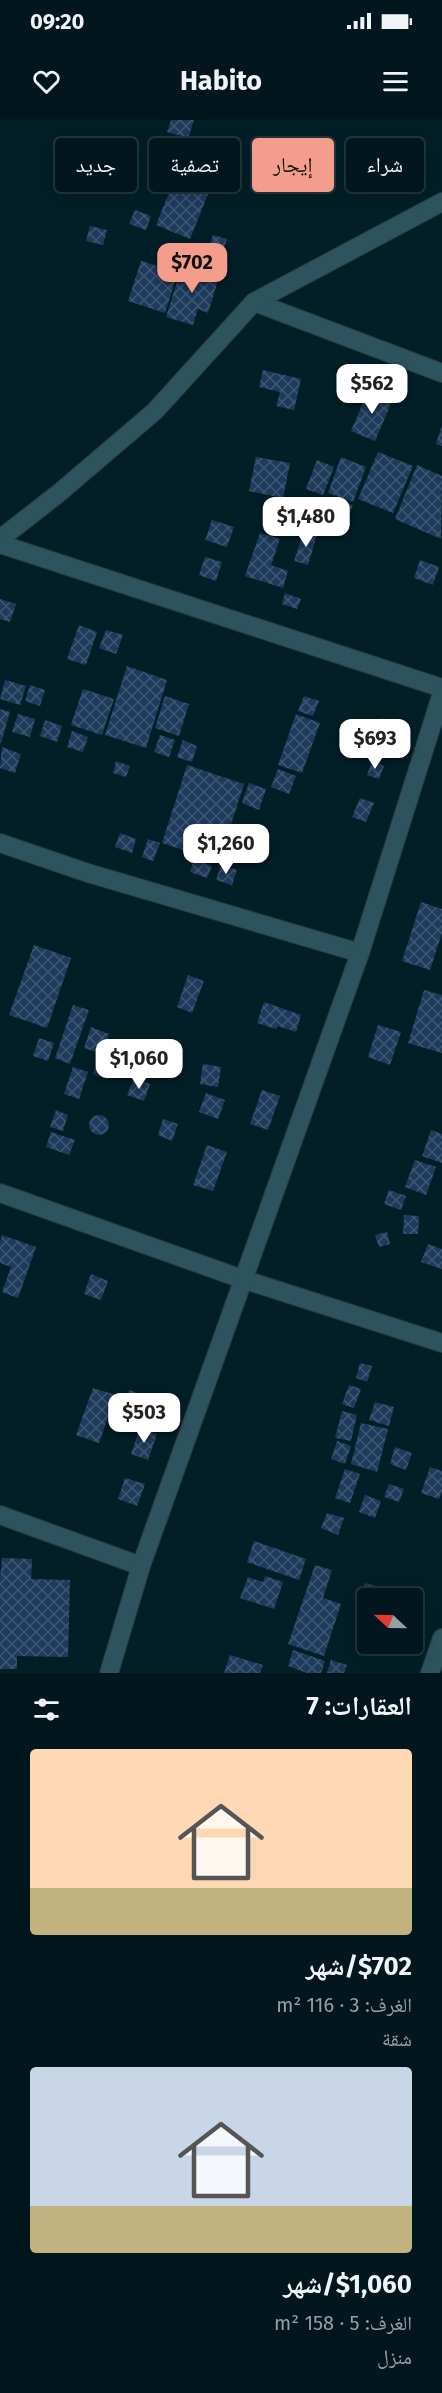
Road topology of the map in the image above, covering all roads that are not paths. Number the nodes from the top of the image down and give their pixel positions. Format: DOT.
graph roads {
  1 [pos="442,202"];
  2 [pos="254,302"];
  3 [pos="442,373"];
  4 [pos="0,539"];
  5 [pos="0,544"];
  6 [pos="442,691"];
  7 [pos="0,843"];
  8 [pos="360,953"];
  9 [pos="0,1193"];
  10 [pos="243,1279"];
  11 [pos="442,1343"];
  12 [pos="0,1515"];
  13 [pos="141,1566"];
  14 [pos="442,1638"];
  15 [pos="109,1673"];
  16 [pos="430,1673"];
  1 -- 2 [label="street"];
  2 -- 3 [label="street"];
  2 -- 4 [label="street"];
  5 -- 6 [label="street"];
  6 -- 8 [label="street"];
  7 -- 8 [label="street"];
  8 -- 10 [label="street"];
  9 -- 10 [label="street"];
  10 -- 11 [label="street"];
  10 -- 13 [label="street"];
  12 -- 13 [label="street"];
  13 -- 15 [label="street"];
  14 -- 16 [label="street"];
}
